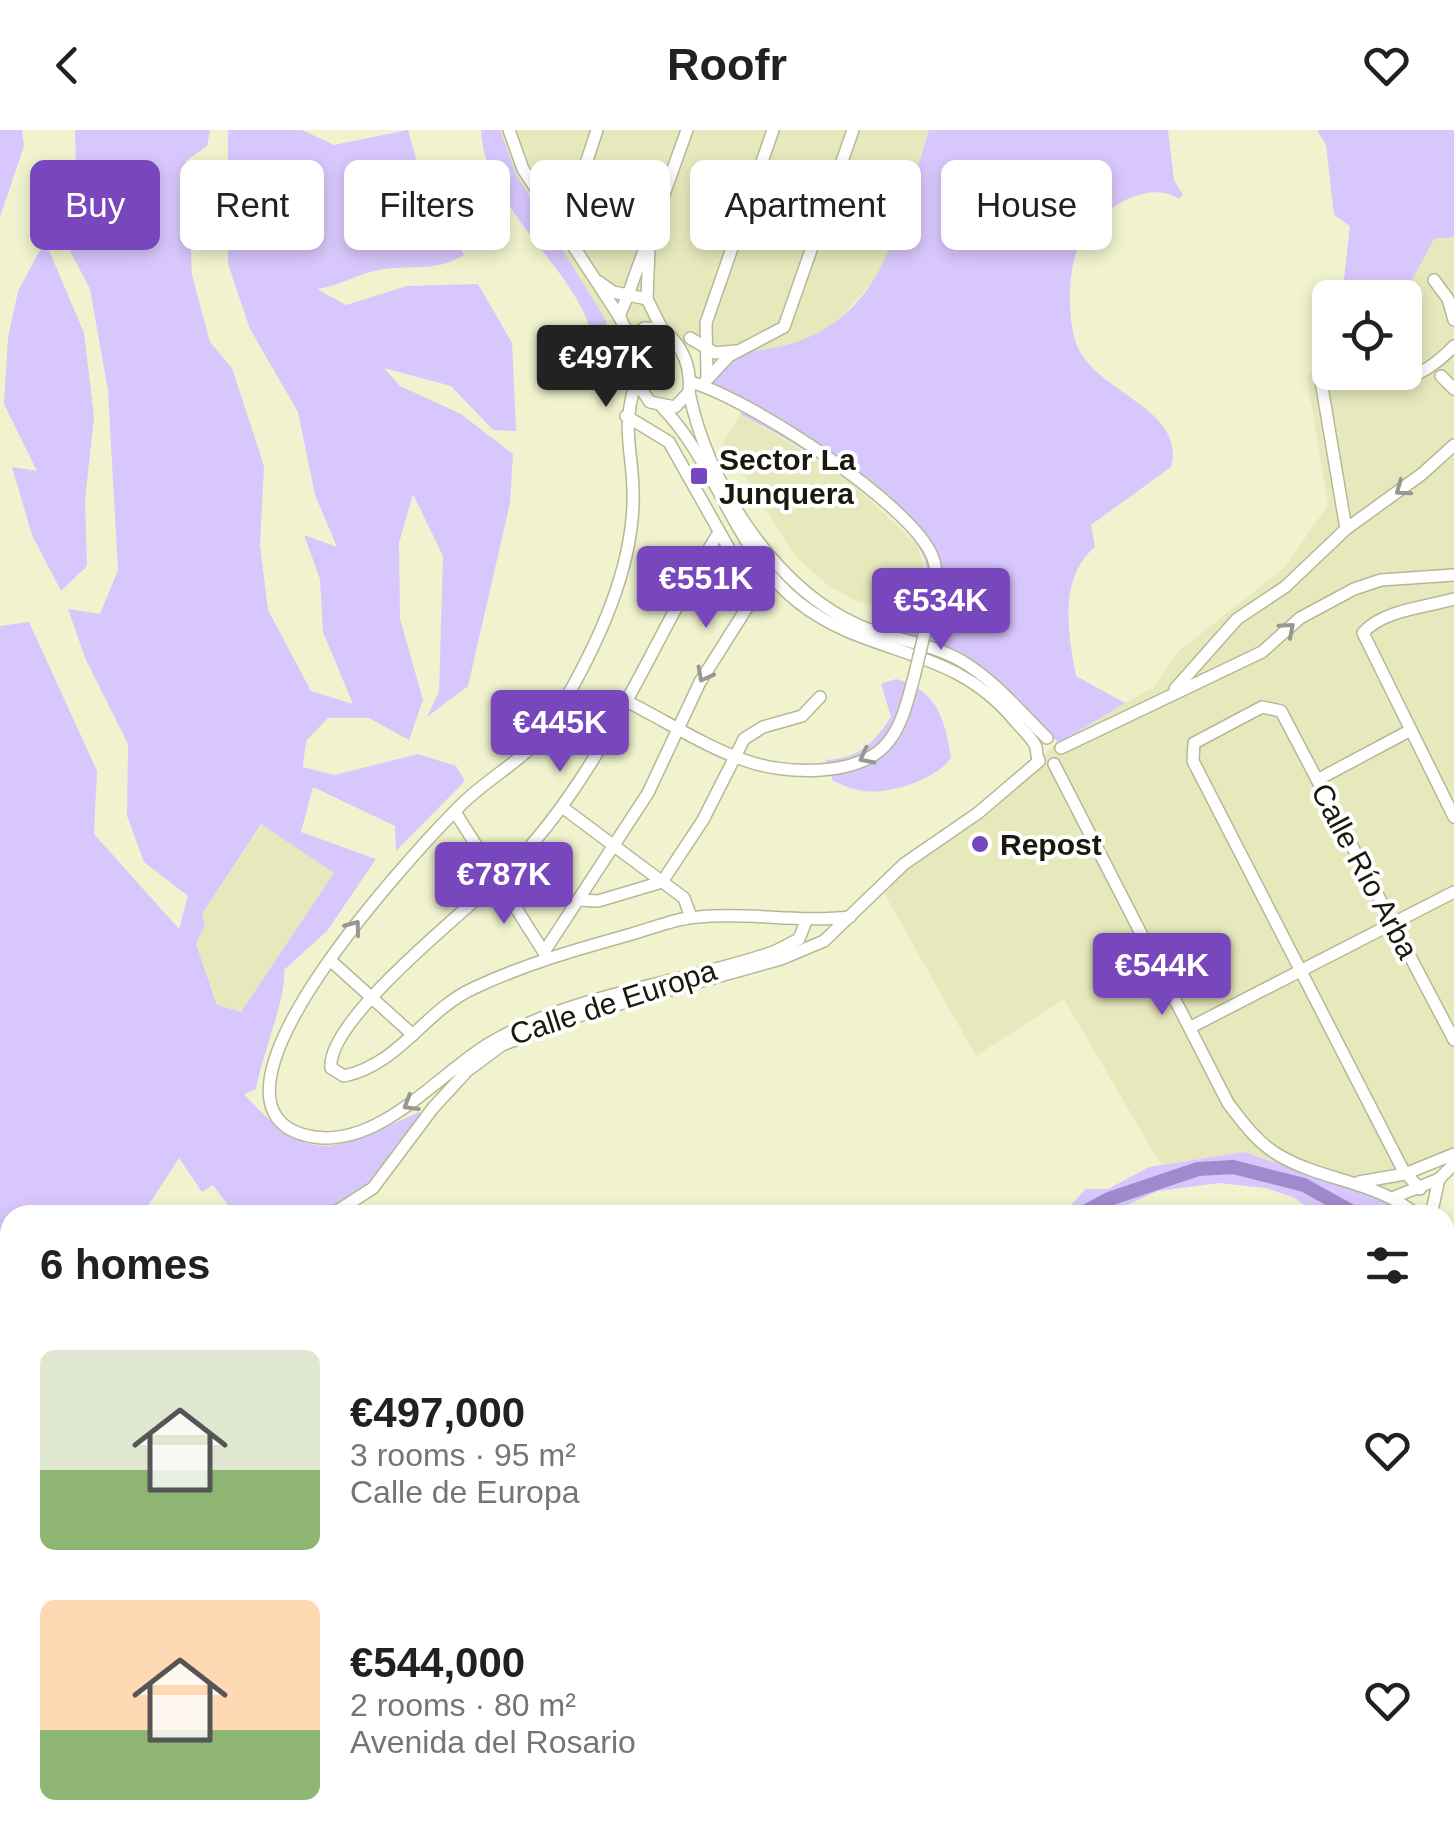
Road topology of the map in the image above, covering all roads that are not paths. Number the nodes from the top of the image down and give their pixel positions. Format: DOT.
graph roads {
  1 [pos="598,130"];
  2 [pos="686,130"];
  3 [pos="772,130"];
  4 [pos="853,130"];
  5 [pos="510,131"];
  6 [pos="588,160"];
  7 [pos="530,178"];
  8 [pos="670,178"];
  9 [pos="577,250"];
  10 [pos="645,250"];
  11 [pos="649,250"];
  12 [pos="596,279"];
  13 [pos="1434,280"];
  14 [pos="628,294"];
  15 [pos="647,299"];
  16 [pos="619,316"];
  17 [pos="1454,320"];
  18 [pos="706,323"];
  19 [pos="669,337"];
  20 [pos="630,338"];
  21 [pos="690,338"];
  22 [pos="1454,346"];
  23 [pos="704,347"];
  24 [pos="740,350"];
  25 [pos="1422,367"];
  26 [pos="1441,376"];
  27 [pos="697,384"];
  28 [pos="635,385"];
  29 [pos="1454,389"];
  30 [pos="1323,390"];
  31 [pos="656,405"];
  32 [pos="636,422"];
  33 [pos="1454,445"];
  34 [pos="1346,529"];
  35 [pos="718,534"];
  36 [pos="1454,575"];
  37 [pos="1454,600"];
  38 [pos="1195,664"];
  39 [pos="1204,677"];
  40 [pos="1170,696"];
  41 [pos="820,697"];
  42 [pos="628,702"];
  43 [pos="680,728"];
  44 [pos="1410,730"];
  45 [pos="1047,738"];
  46 [pos="1036,747"];
  47 [pos="1061,748"];
  48 [pos="734,756"];
  49 [pos="1039,761"];
  50 [pos="1054,764"];
  51 [pos="1316,780"];
  52 [pos="562,807"];
  53 [pos="456,812"];
  54 [pos="1454,817"];
  55 [pos="614,846"];
  56 [pos="498,879"];
  57 [pos="662,882"];
  58 [pos="1454,892"];
  59 [pos="578,900"];
  60 [pos="691,918"];
  61 [pos="1393,922"];
  62 [pos="825,925"];
  63 [pos="545,955"];
  64 [pos="330,960"];
  65 [pos="1302,970"];
  66 [pos="373,995"];
  67 [pos="1191,1028"];
  68 [pos="413,1035"];
  69 [pos="1454,1040"];
  70 [pos="1394,1154"];
  71 [pos="1454,1154"];
  72 [pos="1454,1164"];
  73 [pos="1395,1176"];
  74 [pos="1439,1180"];
  75 [pos="1354,1183"];
  76 [pos="1420,1189"];
  77 [pos="1392,1198"];
  78 [pos="347,1205"];
  79 [pos="1402,1205"];
  80 [pos="1434,1205"];
  1 -- 6 [label="street"];
  2 -- 8 [label="street"];
  3 -- 18 [label="street"];
  4 -- 24 [label="street"];
  5 -- 7 [label="street"];
  9 -- 12 [label="street"];
  10 -- 14 [label="street"];
  11 -- 15 [label="street"];
  12 -- 14 [label="street"];
  12 -- 16 [label="street"];
  13 -- 17 [label="street"];
  14 -- 15 [label="street"];
  14 -- 16 [label="street"];
  15 -- 19 [label="street"];
  16 -- 20 [label="street"];
  18 -- 21 [label="street"];
  18 -- 23 [label="street"];
  19 -- 20 [label="street"];
  19 -- 21 [label="street"];
  19 -- 27 [label="street"];
  20 -- 28 [label="street"];
  21 -- 23 [label="street"];
  22 -- 25 [label="street"];
  23 -- 24 [label="street"];
  23 -- 27 [label="street"];
  24 -- 27 [label="street"];
  26 -- 29 [label="street"];
  27 -- 31 [label="street"];
  27 -- 45 [label="street"];
  27 -- 48 [label="street, one-way, bridge"];
  28 -- 31 [label="street"];
  28 -- 32 [label="street, Calle de Europa"];
  30 -- 34 [label="street"];
  31 -- 32 [label="street, Calle de Europa"];
  31 -- 46 [label="street"];
  32 -- 35 [label="street"];
  32 -- 53 [label="street, Calle de Europa"];
  33 -- 34 [label="street, one-way"];
  34 -- 38 [label="street"];
  35 -- 42 [label="street"];
  35 -- 43 [label="street, one-way"];
  39 -- 36 [label="street, one-way"];
  37 -- 44 [label="street"];
  38 -- 39 [label="street"];
  38 -- 40 [label="street"];
  39 -- 40 [label="street"];
  40 -- 47 [label="street"];
  41 -- 48 [label="street"];
  42 -- 43 [label="street"];
  42 -- 52 [label="street"];
  43 -- 48 [label="street"];
  43 -- 55 [label="street"];
  44 -- 51 [label="street"];
  44 -- 54 [label="street"];
  45 -- 46 [label="street"];
  45 -- 47 [label="street"];
  46 -- 49 [label="street"];
  47 -- 50 [label="street"];
  48 -- 57 [label="street"];
  49 -- 50 [label="street"];
  49 -- 62 [label="street"];
  50 -- 67 [label="street"];
  51 -- 61 [label="street, Calle Río Arba"];
  51 -- 65 [label="street, Calle Río Arba"];
  52 -- 55 [label="street"];
  52 -- 56 [label="street"];
  53 -- 56 [label="street"];
  64 -- 53 [label="street, Calle de Europa, one-way"];
  55 -- 57 [label="street"];
  55 -- 59 [label="street"];
  56 -- 63 [label="street"];
  56 -- 66 [label="street"];
  57 -- 59 [label="street"];
  57 -- 60 [label="street"];
  58 -- 61 [label="street"];
  59 -- 63 [label="street"];
  60 -- 62 [label="street"];
  60 -- 63 [label="street"];
  61 -- 65 [label="street"];
  61 -- 69 [label="street, Calle Río Arba"];
  62 -- 64 [label="street, Calle de Europa, one-way"];
  62 -- 78 [label="street"];
  63 -- 68 [label="street"];
  64 -- 66 [label="street"];
  65 -- 67 [label="street"];
  65 -- 70 [label="street"];
  66 -- 68 [label="street"];
  66 -- 68 [label="street"];
  67 -- 75 [label="street"];
  70 -- 73 [label="street"];
  70 -- 73 [label="street"];
  71 -- 73 [label="street"];
  72 -- 74 [label="street"];
  73 -- 75 [label="street"];
  73 -- 76 [label="street"];
  73 -- 77 [label="street"];
  74 -- 76 [label="street"];
  74 -- 80 [label="street"];
  75 -- 77 [label="street"];
  76 -- 77 [label="street"];
  77 -- 79 [label="street"];
}
